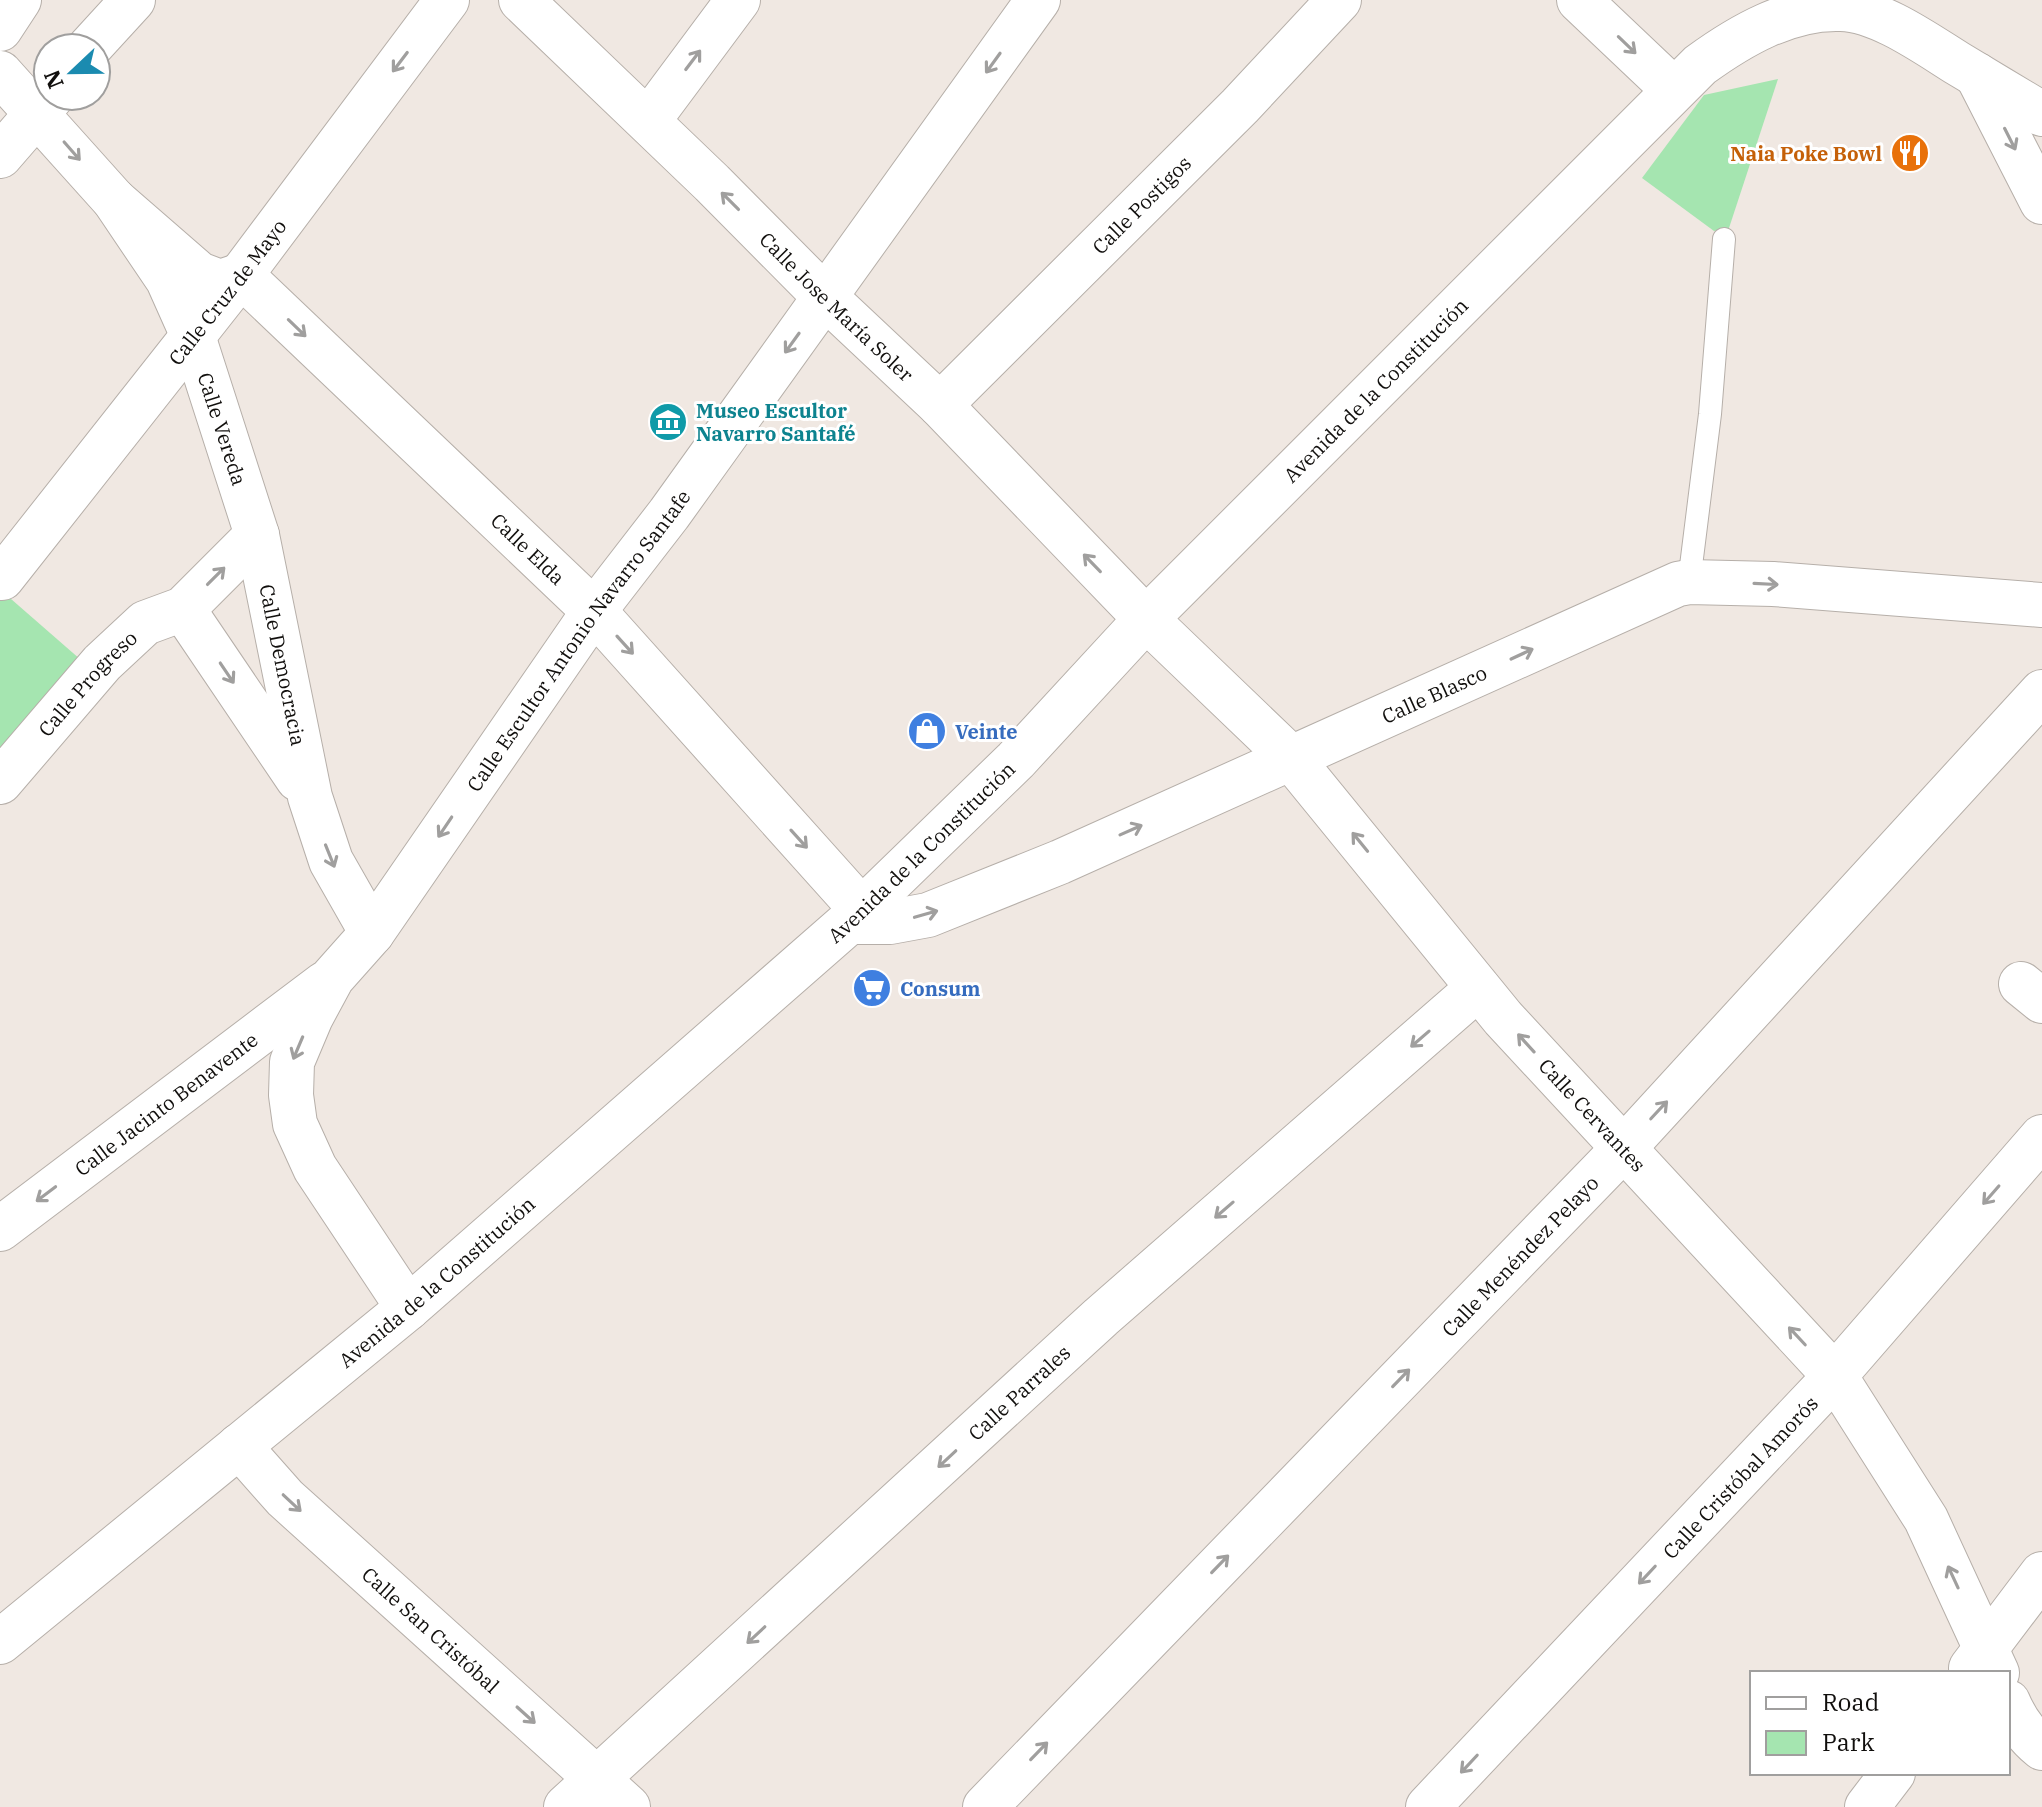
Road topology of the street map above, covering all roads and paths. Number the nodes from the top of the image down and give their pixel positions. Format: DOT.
graph roads {
  1 [pos="19,0"];
  2 [pos="133,0"];
  3 [pos="447,0"];
  4 [pos="521,0"];
  5 [pos="738,0"];
  6 [pos="1038,0"];
  7 [pos="1339,0"];
  8 [pos="1579,0"];
  9 [pos="1842,4"];
  10 [pos="0,29"];
  11 [pos="104,32"];
  12 [pos="0,73"];
  13 [pos="1977,75"];
  14 [pos="1674,90"];
  15 [pos="32,95"];
  16 [pos="40,112"];
  17 [pos="51,112"];
  18 [pos="2042,114"];
  19 [pos="648,121"];
  20 [pos="0,156"];
  21 [pos="2040,193"];
  22 [pos="114,200"];
  23 [pos="1724,239"];
  24 [pos="241,275"];
  25 [pos="825,297"];
  26 [pos="193,336"];
  27 [pos="940,405"];
  28 [pos="257,535"];
  29 [pos="2,578"];
  30 [pos="1689,582"];
  31 [pos="2042,605"];
  32 [pos="183,609"];
  33 [pos="594,611"];
  34 [pos="1146,619"];
  35 [pos="2042,692"];
  36 [pos="1291,758"];
  37 [pos="0,782"];
  38 [pos="310,797"];
  39 [pos="856,916"];
  40 [pos="372,933"];
  41 [pos="332,978"];
  42 [pos="1478,988"];
  43 [pos="2042,1137"];
  44 [pos="1623,1149"];
  45 [pos="0,1229"];
  46 [pos="408,1308"];
  47 [pos="1835,1376"];
  48 [pos="239,1446"];
  49 [pos="2042,1574"];
  50 [pos="0,1642"];
  51 [pos="1983,1664"];
  52 [pos="2010,1706"];
  53 [pos="2042,1748"];
  54 [pos="1891,1775"];
  55 [pos="597,1798"];
  56 [pos="985,1807"];
  57 [pos="1428,1807"];
  58 [pos="1867,1807"];
  1 -- 10 [label="street"];
  2 -- 11 [label="street"];
  3 -- 24 [label="street, Calle Cruz de Mayo, one-way"];
  4 -- 19 [label="street, Calle Jose María Soler"];
  19 -- 5 [label="street, one-way"];
  6 -- 25 [label="street, Calle Escultor Antonio Navarro Santafe, one-way"];
  7 -- 27 [label="street, Calle Postigos"];
  8 -- 14 [label="street, one-way"];
  9 -- 13 [label="street"];
  9 -- 14 [label="street, Avenida de la Constitución"];
  12 -- 15 [label="street, Calle Vereda"];
  13 -- 18 [label="street"];
  13 -- 21 [label="street, one-way"];
  14 -- 34 [label="street, Avenida de la Constitución"];
  16 -- 20 [label="street"];
  17 -- 22 [label="street, Calle Vereda, one-way"];
  25 -- 19 [label="street, Calle Jose María Soler, one-way"];
  22 -- 24 [label="street, Calle Vereda"];
  22 -- 26 [label="street, Calle Vereda"];
  23 -- 30 [label="lane"];
  24 -- 26 [label="street, Calle Cruz de Mayo"];
  24 -- 33 [label="street, Calle Elda, one-way"];
  25 -- 27 [label="street, Calle Jose María Soler"];
  25 -- 33 [label="street, Calle Escultor Antonio Navarro Santafe, one-way"];
  26 -- 28 [label="street, Calle Vereda"];
  26 -- 29 [label="street, Calle Cruz de Mayo"];
  34 -- 27 [label="street, Calle Jose María Soler, one-way"];
  32 -- 28 [label="street, Calle Progreso, one-way"];
  28 -- 38 [label="street, Calle Democracia"];
  30 -- 31 [label="street, Calle Blasco, one-way"];
  36 -- 30 [label="street, Calle Blasco, one-way"];
  32 -- 37 [label="street, Calle Progreso"];
  32 -- 38 [label="street, Calle Democracia, one-way"];
  33 -- 39 [label="street, Calle Elda, one-way"];
  33 -- 40 [label="street, Calle Escultor Antonio Navarro Santafe, one-way"];
  34 -- 36 [label="street, Calle Cervantes"];
  34 -- 39 [label="street, Avenida de la Constitución"];
  44 -- 35 [label="street, Calle Menéndez Pelayo, one-way"];
  39 -- 36 [label="street, Calle Blasco, one-way"];
  42 -- 36 [label="street, Calle Cervantes, one-way"];
  38 -- 40 [label="street, Calle Democracia, one-way"];
  39 -- 46 [label="street, Avenida de la Constitución"];
  40 -- 41 [label="street, Calle Escultor Antonio Navarro Santafe"];
  41 -- 45 [label="street, Calle Jacinto Benavente, one-way"];
  41 -- 46 [label="street, Calle Escultor Antonio Navarro Santafe, one-way"];
  44 -- 42 [label="street, Calle Cervantes, one-way"];
  42 -- 55 [label="street, Calle Parrales, one-way"];
  43 -- 47 [label="street, Calle Cristóbal Amorós, one-way"];
  47 -- 44 [label="street, Calle Cervantes, one-way"];
  56 -- 44 [label="street, Calle Menéndez Pelayo, one-way"];
  46 -- 48 [label="street, Avenida de la Constitución"];
  51 -- 47 [label="street, Calle Cervantes, one-way"];
  47 -- 57 [label="street, Calle Cristóbal Amorós, one-way"];
  48 -- 50 [label="street, Avenida de la Constitución"];
  48 -- 55 [label="street, Calle San Cristóbal, one-way"];
  49 -- 51 [label="street"];
  52 -- 53 [label="street"];
  54 -- 58 [label="street"];
}
